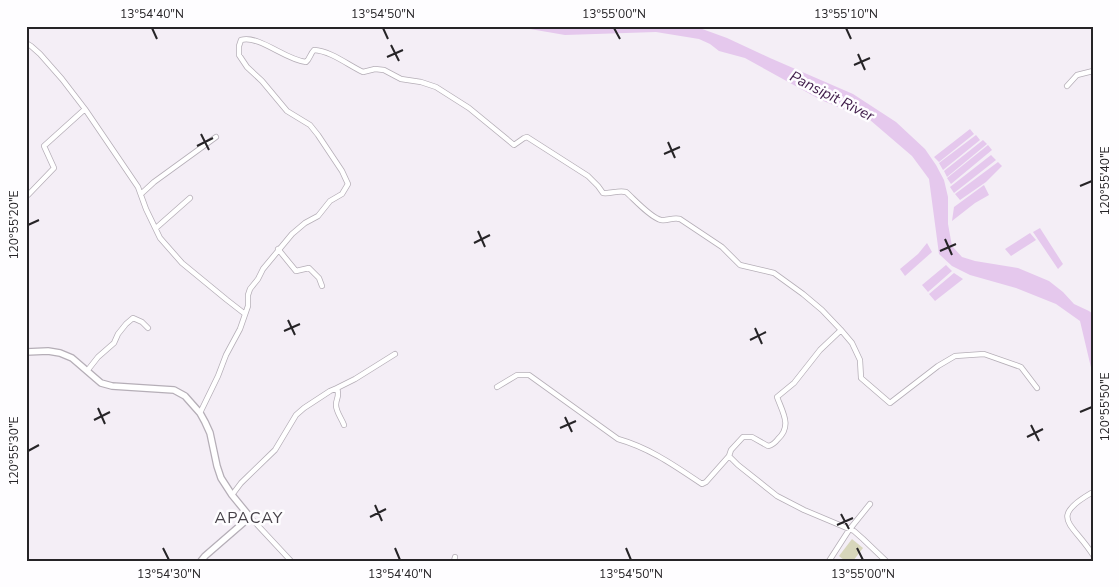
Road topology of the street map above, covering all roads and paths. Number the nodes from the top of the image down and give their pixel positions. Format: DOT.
graph roads {
  1 [pos="26,43"];
  2 [pos="1093,70"];
  3 [pos="1067,86"];
  4 [pos="85,108"];
  5 [pos="216,137"];
  6 [pos="141,194"];
  7 [pos="28,195"];
  8 [pos="190,198"];
  9 [pos="156,228"];
  10 [pos="278,249"];
  11 [pos="322,286"];
  12 [pos="245,314"];
  13 [pos="148,328"];
  14 [pos="841,330"];
  15 [pos="26,352"];
  16 [pos="395,354"];
  17 [pos="88,371"];
  18 [pos="496,387"];
  19 [pos="337,388"];
  20 [pos="1037,388"];
  21 [pos="200,413"];
  22 [pos="344,426"];
  23 [pos="729,456"];
  24 [pos="1093,492"];
  25 [pos="232,495"];
  26 [pos="870,504"];
  27 [pos="250,517"];
  28 [pos="849,530"];
  29 [pos="1093,555"];
  30 [pos="201,561"];
  31 [pos="291,561"];
  32 [pos="829,561"];
  33 [pos="886,561"];
  1 -- 4 [label="street"];
  2 -- 3 [label="street"];
  4 -- 6 [label="street"];
  4 -- 7 [label="street"];
  5 -- 6 [label="street"];
  6 -- 9 [label="street"];
  8 -- 9 [label="street"];
  9 -- 12 [label="street"];
  10 -- 11 [label="street"];
  10 -- 12 [label="street"];
  10 -- 14 [label="street"];
  12 -- 21 [label="street"];
  13 -- 17 [label="street"];
  14 -- 20 [label="street"];
  14 -- 23 [label="street"];
  15 -- 17 [label="street"];
  16 -- 19 [label="street"];
  17 -- 21 [label="street"];
  18 -- 23 [label="street"];
  19 -- 22 [label="street"];
  19 -- 25 [label="street"];
  21 -- 25 [label="street"];
  23 -- 28 [label="street"];
  24 -- 29 [label="street"];
  25 -- 27 [label="street"];
  26 -- 28 [label="street"];
  27 -- 30 [label="street"];
  27 -- 31 [label="street"];
  28 -- 32 [label="street"];
  28 -- 33 [label="street"];
}
